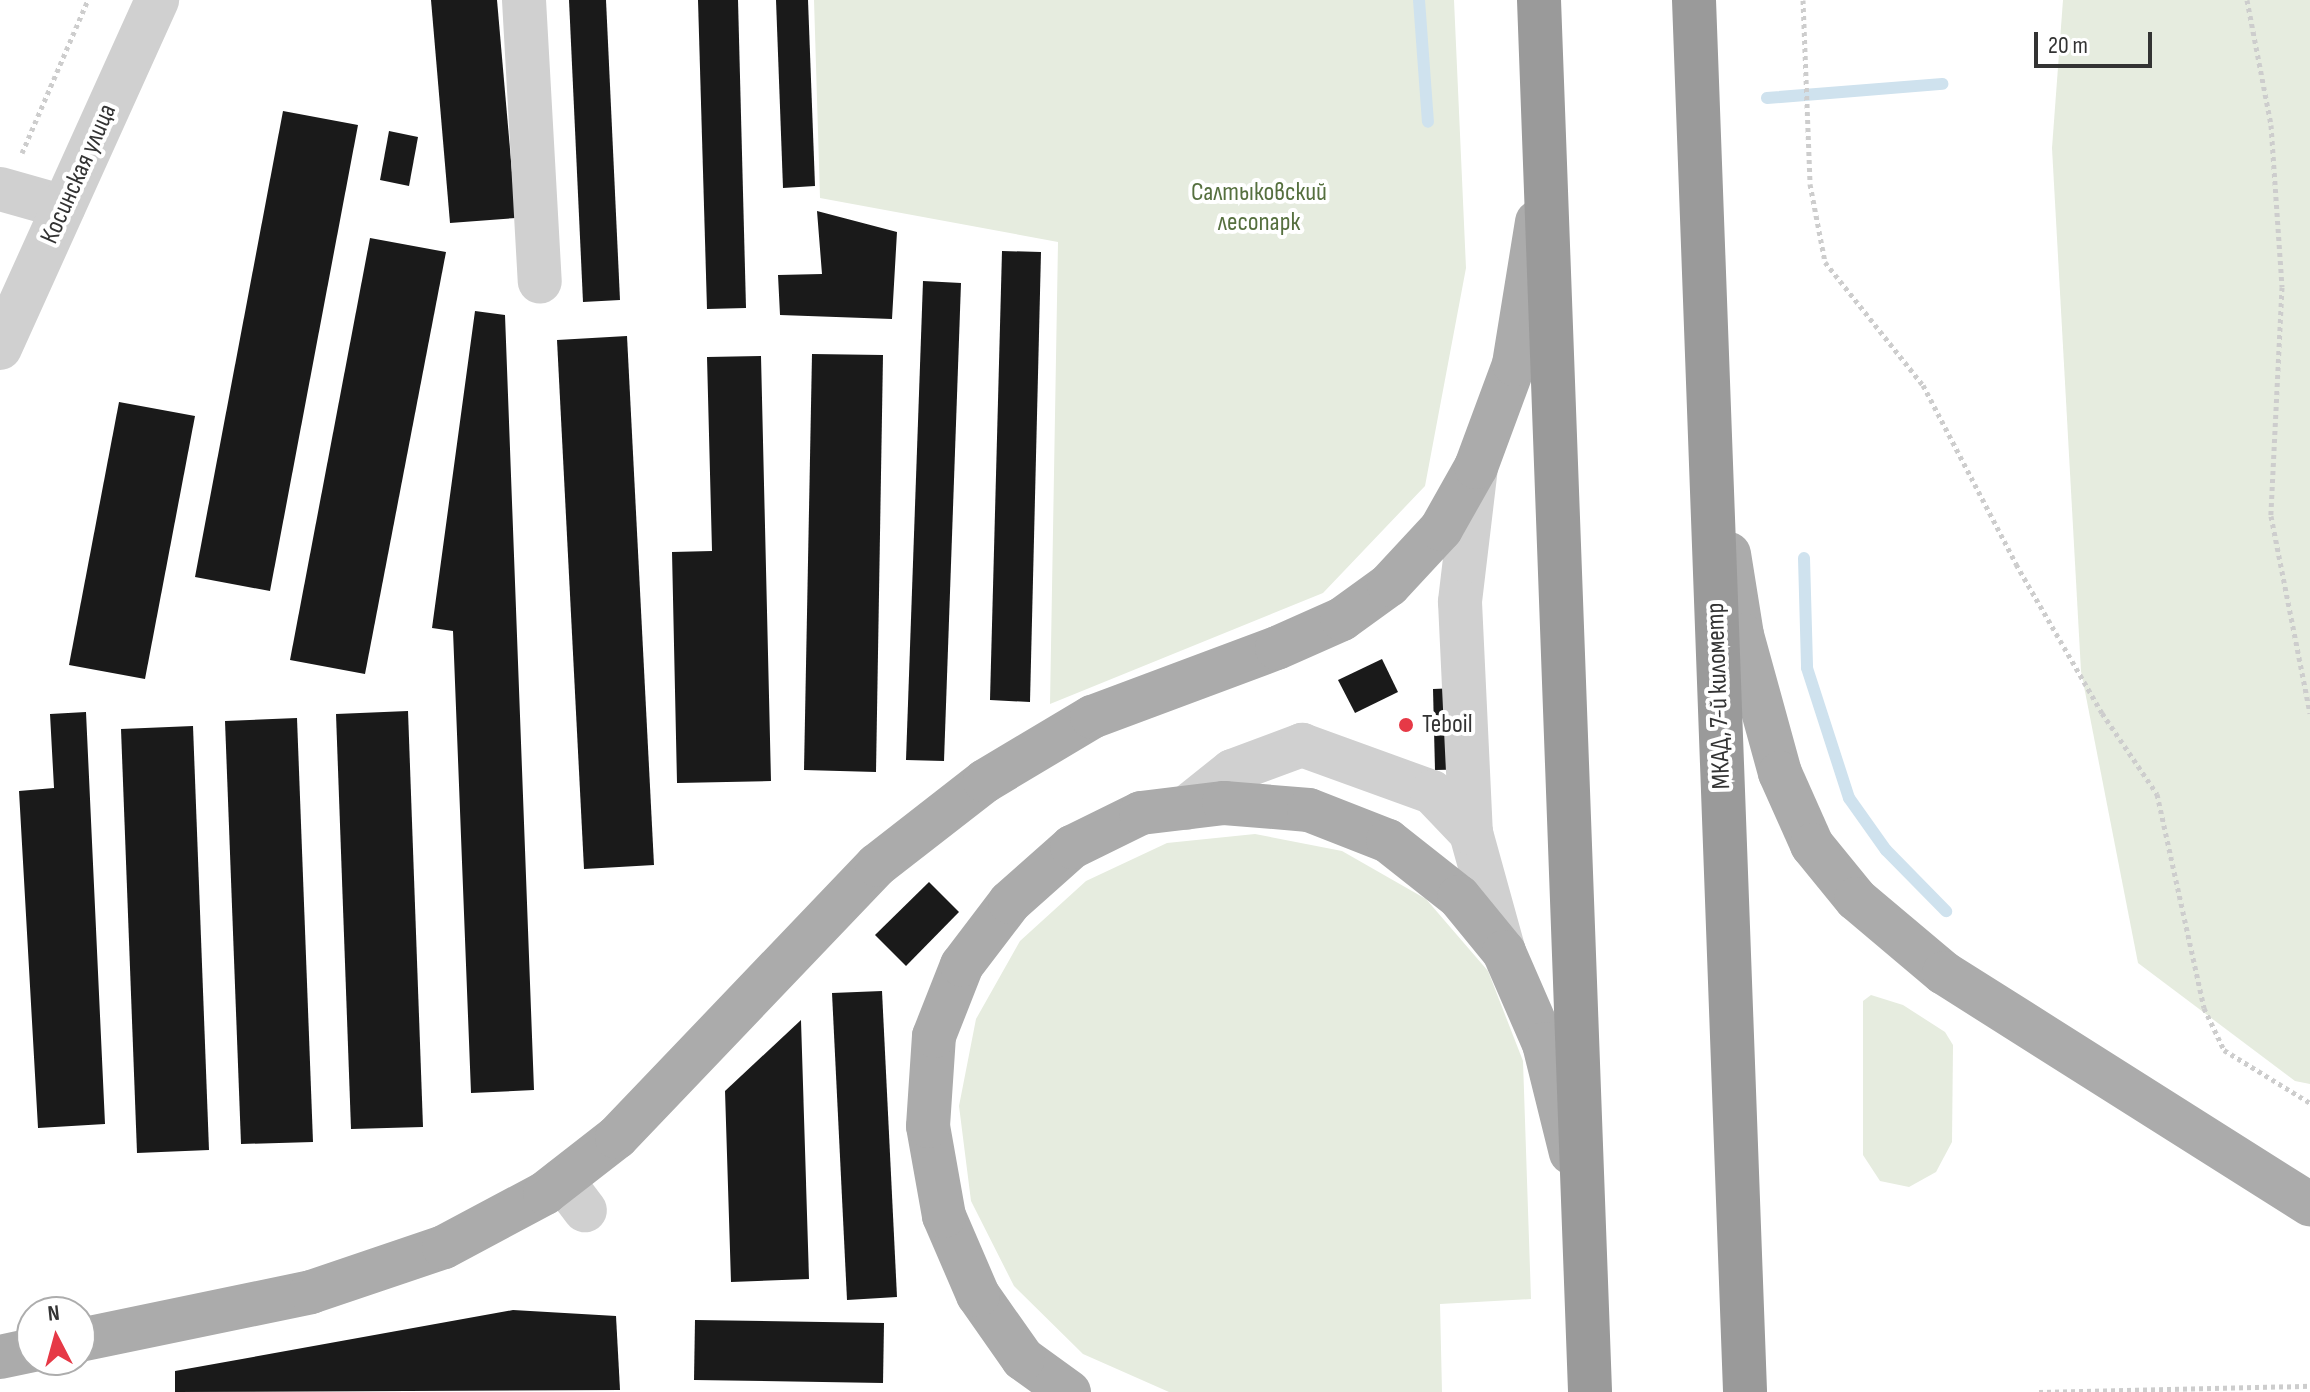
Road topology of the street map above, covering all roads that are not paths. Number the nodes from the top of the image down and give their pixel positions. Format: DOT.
graph roads {
  1 [pos="157,0"];
  2 [pos="524,0"];
  3 [pos="1539,0"];
  4 [pos="1694,0"];
  5 [pos="1545,169"];
  6 [pos="3,190"];
  7 [pos="64,207"];
  8 [pos="540,282"];
  9 [pos="0,348"];
  10 [pos="1710,439"];
  11 [pos="1476,467"];
  12 [pos="1186,808"];
  13 [pos="1471,833"];
  14 [pos="1504,952"];
  15 [pos="1583,1201"];
  16 [pos="2310,1204"];
  17 [pos="96,1337"];
  18 [pos="1069,1392"];
  19 [pos="1590,1392"];
  20 [pos="1745,1392"];
  1 -- 7 [label="street, Косинская улица"];
  2 -- 8 [label="street"];
  3 -- 5 [label="highway"];
  4 -- 10 [label="highway, МКАД, 7-й километр"];
  5 -- 11 [label="main road"];
  5 -- 15 [label="highway"];
  6 -- 7 [label="street"];
  7 -- 9 [label="street, Косинская улица"];
  10 -- 16 [label="main road"];
  10 -- 20 [label="highway, МКАД, 7-й километр"];
  11 -- 13 [label="street"];
  11 -- 17 [label="main road"];
  12 -- 13 [label="street"];
  12 -- 14 [label="main road"];
  12 -- 18 [label="main road"];
  13 -- 14 [label="street"];
  14 -- 15 [label="main road"];
  15 -- 19 [label="highway"];
}
